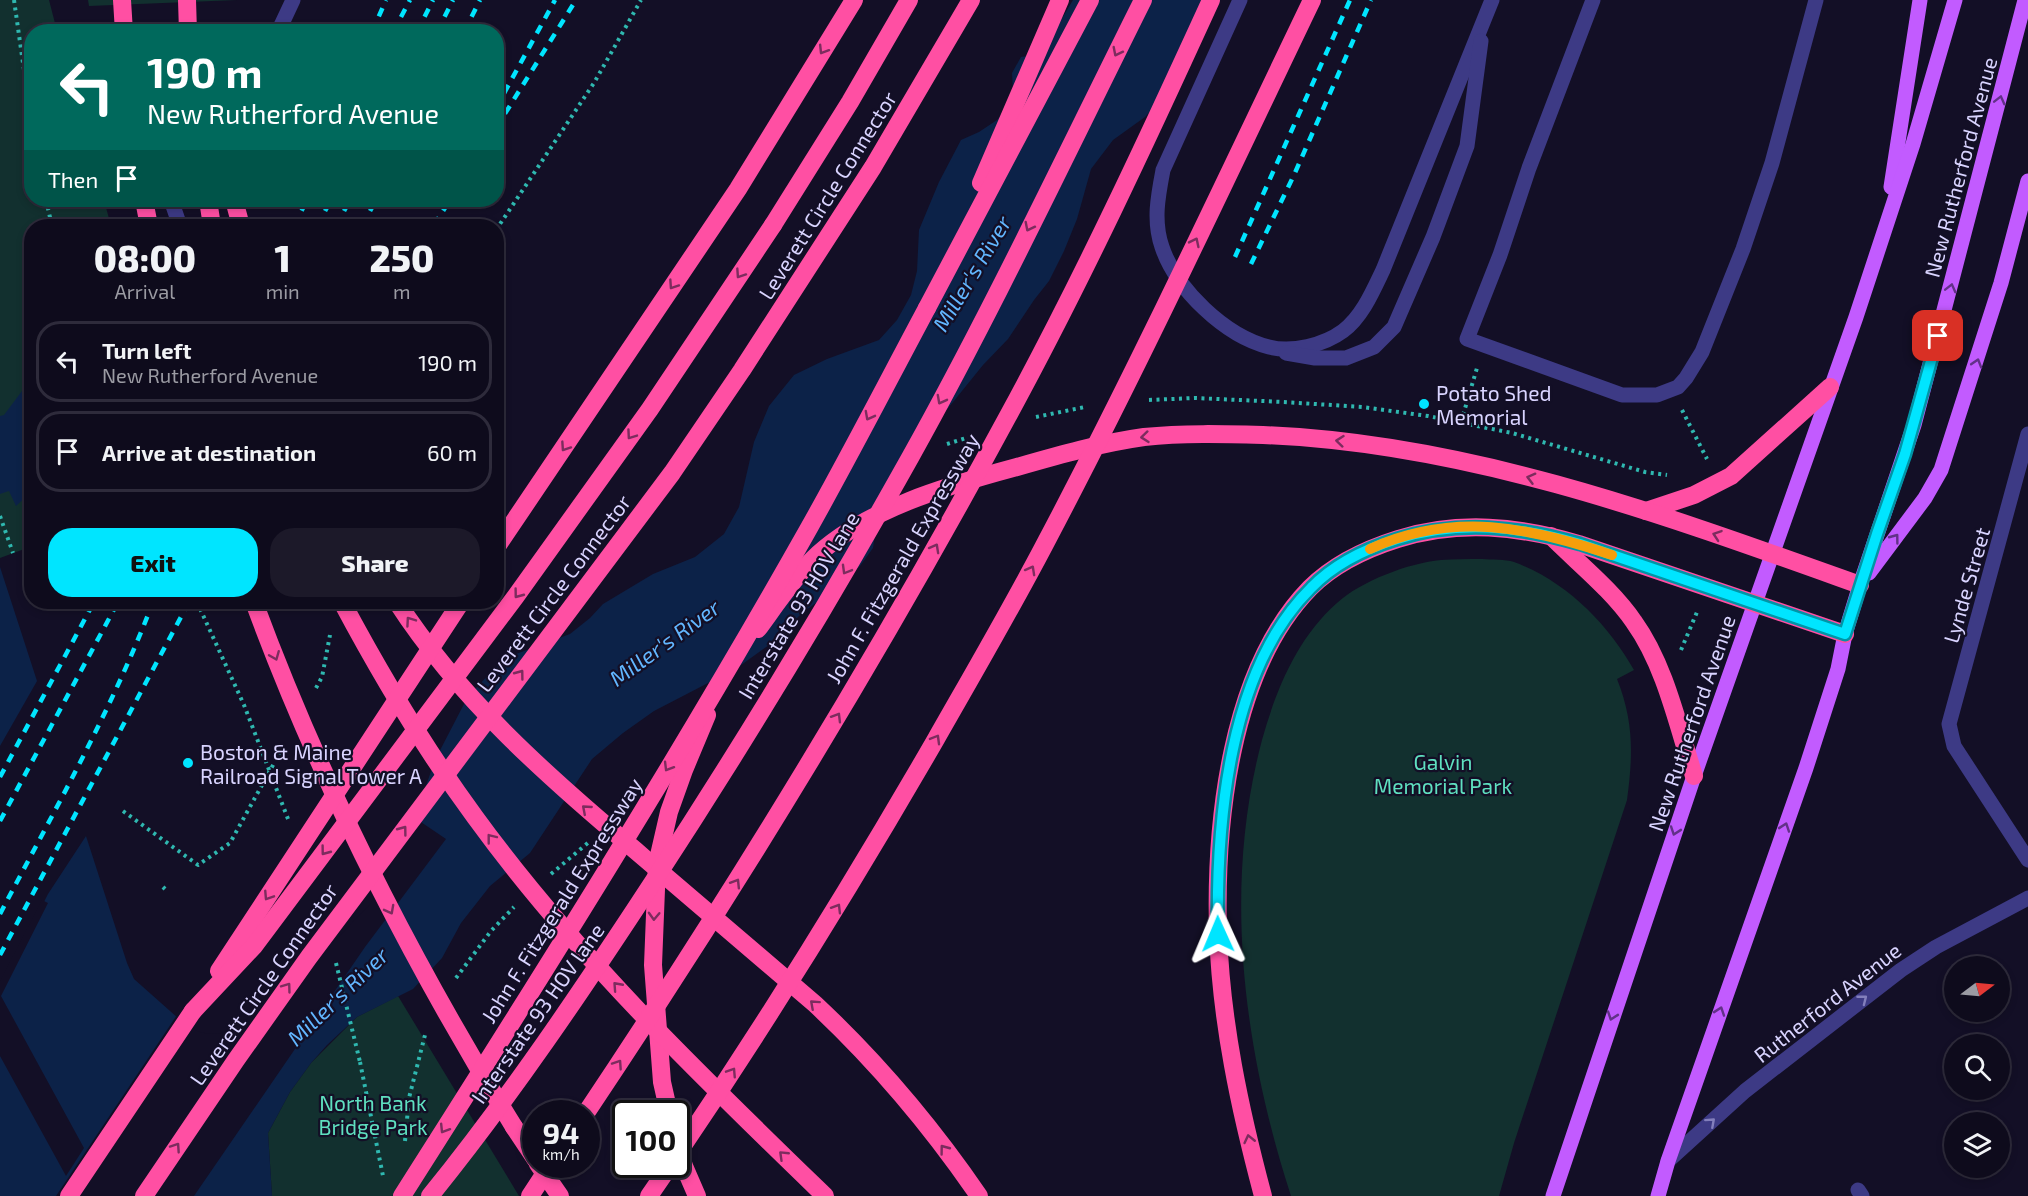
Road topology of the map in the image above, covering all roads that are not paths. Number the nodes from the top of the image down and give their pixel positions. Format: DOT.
graph roads {
  1 [pos="187,0"];
  2 [pos="293,0"];
  3 [pos="854,0"];
  4 [pos="909,0"];
  5 [pos="971,0"];
  6 [pos="1060,0"];
  7 [pos="1090,0"];
  8 [pos="1143,0"];
  9 [pos="1211,0"];
  10 [pos="1240,0"];
  11 [pos="1312,0"];
  12 [pos="1492,0"];
  13 [pos="1816,0"];
  14 [pos="1920,0"];
  15 [pos="1954,0"];
  16 [pos="2025,0"];
  17 [pos="1593,2"];
  18 [pos="122,4"];
  19 [pos="123,24"];
  20 [pos="188,24"];
  21 [pos="282,24"];
  22 [pos="1483,24"];
  23 [pos="2028,181"];
  24 [pos="1884,231"];
  25 [pos="927,308"];
  26 [pos="1269,347"];
  27 [pos="1830,387"];
  28 [pos="2028,434"];
  29 [pos="1646,511"];
  30 [pos="1550,535"];
  31 [pos="504,536"];
  32 [pos="1773,554"];
  33 [pos="1860,585"];
  34 [pos="1755,604"];
  35 [pos="257,609"];
  36 [pos="346,609"];
  37 [pos="402,609"];
  38 [pos="456,609"];
  39 [pos="1845,634"];
  40 [pos="1694,776"];
  41 [pos="2028,860"];
  42 [pos="2028,898"];
  43 [pos="192,1011"];
  44 [pos="595,1100"];
  45 [pos="666,1100"];
  46 [pos="690,1135"];
  47 [pos="522,1139"];
  48 [pos="1668,1161"];
  49 [pos="542,1178"];
  50 [pos="548,1178"];
  51 [pos="661,1178"];
  52 [pos="689,1178"];
  53 [pos="69,1196"];
  54 [pos="144,1196"];
  55 [pos="402,1196"];
  56 [pos="430,1196"];
  57 [pos="530,1196"];
  58 [pos="560,1196"];
  59 [pos="649,1196"];
  60 [pos="697,1196"];
  61 [pos="825,1196"];
  62 [pos="979,1196"];
  63 [pos="1263,1196"];
  64 [pos="1552,1196"];
  65 [pos="1658,1196"];
  1 -- 20 [label="highway"];
  2 -- 21 [label="street"];
  3 -- 31 [label="highway, one-way"];
  4 -- 43 [label="highway, one-way, bridge"];
  54 -- 5 [label="highway, Leverett Circle Connector, one-way, bridge"];
  6 -- 25 [label="highway"];
  7 -- 25 [label="highway"];
  8 -- 56 [label="highway, Interstate 93 HOV lane, one-way, bridge"];
  44 -- 9 [label="highway, John F. Fitzgerald Expressway, one-way, bridge"];
  10 -- 26 [label="street"];
  46 -- 11 [label="highway, one-way, bridge"];
  12 -- 22 [label="street"];
  13 -- 17 [label="street"];
  14 -- 24 [label="main road, New Rutherford Avenue"];
  15 -- 24 [label="main road, New Rutherford Avenue"];
  33 -- 16 [label="main road, New Rutherford Avenue, one-way"];
  18 -- 19 [label="highway"];
  22 -- 26 [label="street"];
  22 -- 26 [label="street"];
  33 -- 23 [label="main road, New Rutherford Avenue, one-way"];
  24 -- 27 [label="main road, New Rutherford Avenue"];
  25 -- 55 [label="highway, John F. Fitzgerald Expressway, one-way, bridge"];
  27 -- 29 [label="highway"];
  27 -- 32 [label="main road, New Rutherford Avenue"];
  28 -- 41 [label="street, Lynde Street"];
  32 -- 29 [label="highway, one-way"];
  29 -- 45 [label="highway, one-way, bridge"];
  30 -- 34 [label="highway"];
  30 -- 40 [label="highway"];
  63 -- 30 [label="highway, one-way"];
  32 -- 33 [label="highway"];
  32 -- 34 [label="main road, New Rutherford Avenue"];
  33 -- 39 [label="main road, New Rutherford Avenue"];
  34 -- 39 [label="highway"];
  34 -- 40 [label="main road, New Rutherford Avenue"];
  35 -- 47 [label="highway, one-way, bridge"];
  61 -- 36 [label="highway, one-way, bridge"];
  62 -- 37 [label="highway, one-way, bridge"];
  38 -- 43 [label="highway, Leverett Circle Connector, one-way, bridge"];
  48 -- 39 [label="main road, New Rutherford Avenue, one-way"];
  40 -- 64 [label="main road, New Rutherford Avenue, one-way"];
  48 -- 42 [label="street, Rutherford Avenue, one-way"];
  43 -- 53 [label="highway, Leverett Circle Connector"];
  48 -- 65 [label="main road, New Rutherford Avenue"];
  49 -- 57 [label="highway, bridge"];
  50 -- 58 [label="highway"];
  51 -- 59 [label="highway"];
  52 -- 60 [label="highway"];
}
